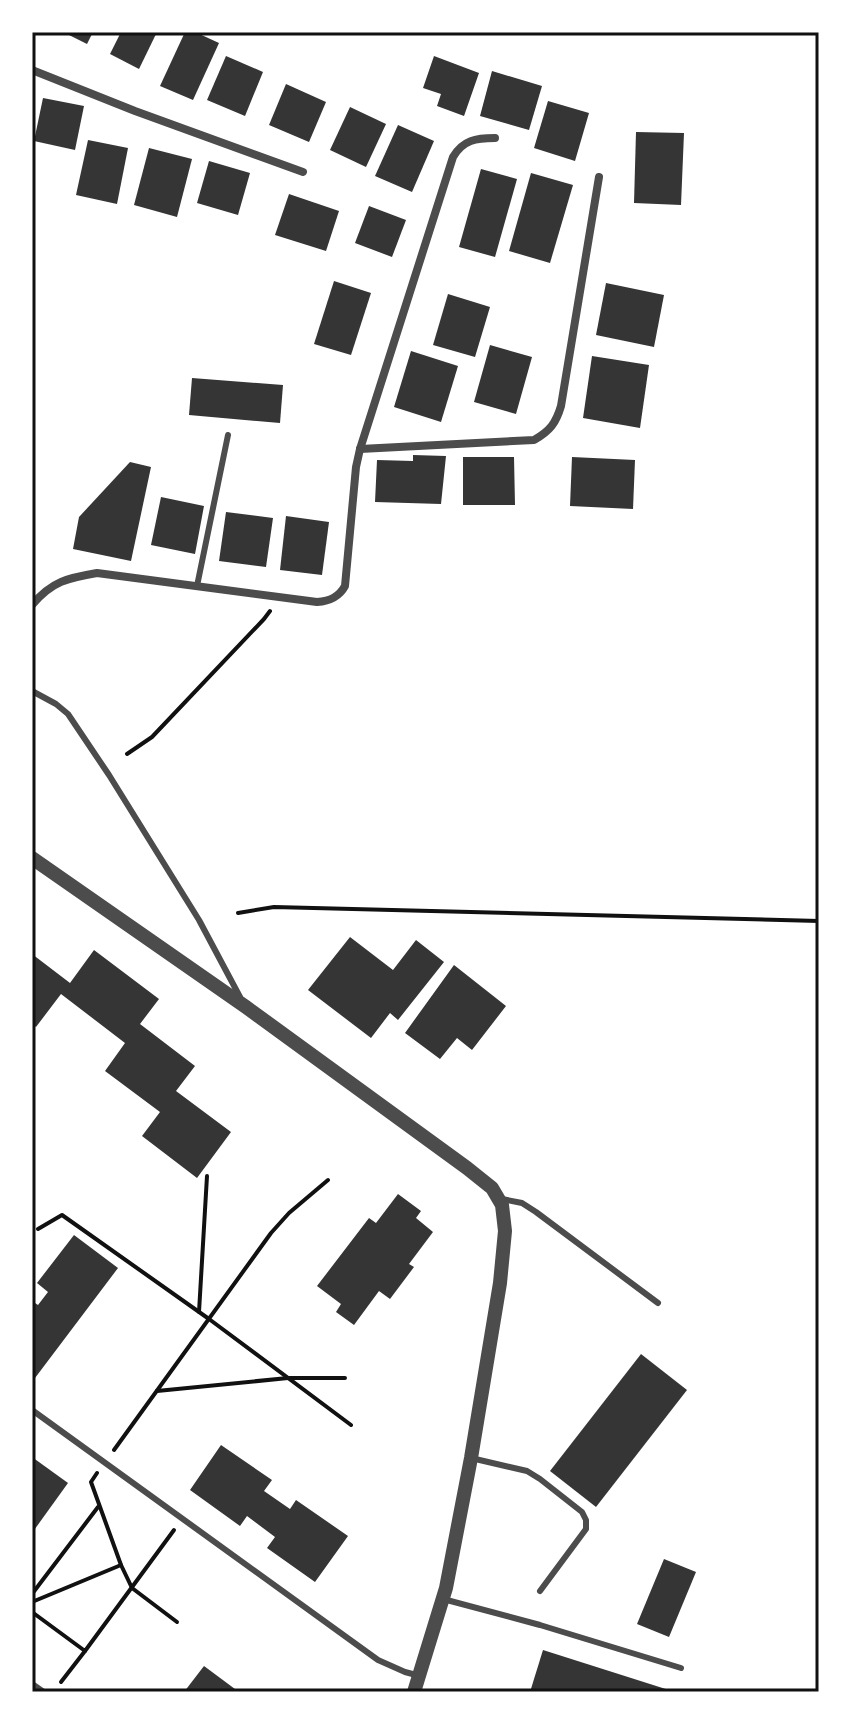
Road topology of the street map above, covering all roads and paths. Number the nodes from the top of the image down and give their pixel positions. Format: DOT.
graph roads {
  1 [pos="32,70"];
  2 [pos="495,138"];
  3 [pos="303,172"];
  4 [pos="599,177"];
  5 [pos="228,435"];
  6 [pos="360,449"];
  7 [pos="197,586"];
  8 [pos="271,596"];
  9 [pos="32,605"];
  10 [pos="32,691"];
  11 [pos="127,754"];
  12 [pos="32,858"];
  13 [pos="238,913"];
  14 [pos="819,921"];
  15 [pos="246,1007"];
  16 [pos="207,1176"];
  17 [pos="328,1180"];
  18 [pos="499,1198"];
  19 [pos="38,1229"];
  20 [pos="658,1303"];
  21 [pos="199,1312"];
  22 [pos="209,1319"];
  23 [pos="288,1378"];
  24 [pos="345,1378"];
  25 [pos="157,1391"];
  26 [pos="32,1410"];
  27 [pos="351,1425"];
  28 [pos="471,1458"];
  29 [pos="105,1462"];
  30 [pos="99,1506"];
  31 [pos="183,1519"];
  32 [pos="121,1565"];
  33 [pos="132,1588"];
  34 [pos="540,1591"];
  35 [pos="32,1594"];
  36 [pos="443,1599"];
  37 [pos="32,1602"];
  38 [pos="32,1612"];
  39 [pos="177,1622"];
  40 [pos="85,1651"];
  41 [pos="681,1668"];
  42 [pos="420,1676"];
  43 [pos="61,1682"];
  44 [pos="32,1685"];
  45 [pos="42,1692"];
  46 [pos="414,1692"];
  1 -- 3 [label="street"];
  2 -- 6 [label="street"];
  4 -- 6 [label="street"];
  5 -- 7 [label="lane"];
  6 -- 8 [label="street"];
  7 -- 8 [label="street"];
  7 -- 9 [label="street"];
  8 -- 11 [label="path"];
  10 -- 15 [label="lane"];
  12 -- 15 [label="street"];
  13 -- 14 [label="path"];
  15 -- 18 [label="street"];
  16 -- 21 [label="path"];
  17 -- 22 [label="path"];
  18 -- 20 [label="lane"];
  18 -- 28 [label="street"];
  19 -- 21 [label="path"];
  21 -- 22 [label="path"];
  22 -- 23 [label="path"];
  22 -- 25 [label="path"];
  23 -- 24 [label="path"];
  23 -- 25 [label="path"];
  23 -- 27 [label="path"];
  25 -- 29 [label="path"];
  26 -- 29 [label="lane"];
  28 -- 34 [label="lane"];
  28 -- 36 [label="street"];
  29 -- 30 [label="path"];
  29 -- 31 [label="lane"];
  30 -- 32 [label="path"];
  30 -- 35 [label="path"];
  31 -- 33 [label="path"];
  31 -- 42 [label="lane"];
  32 -- 33 [label="path"];
  32 -- 37 [label="path"];
  33 -- 39 [label="path"];
  33 -- 40 [label="path"];
  36 -- 41 [label="lane"];
  36 -- 42 [label="street"];
  38 -- 40 [label="path"];
  40 -- 43 [label="path"];
  42 -- 46 [label="street"];
  44 -- 45 [label="street"];
}
